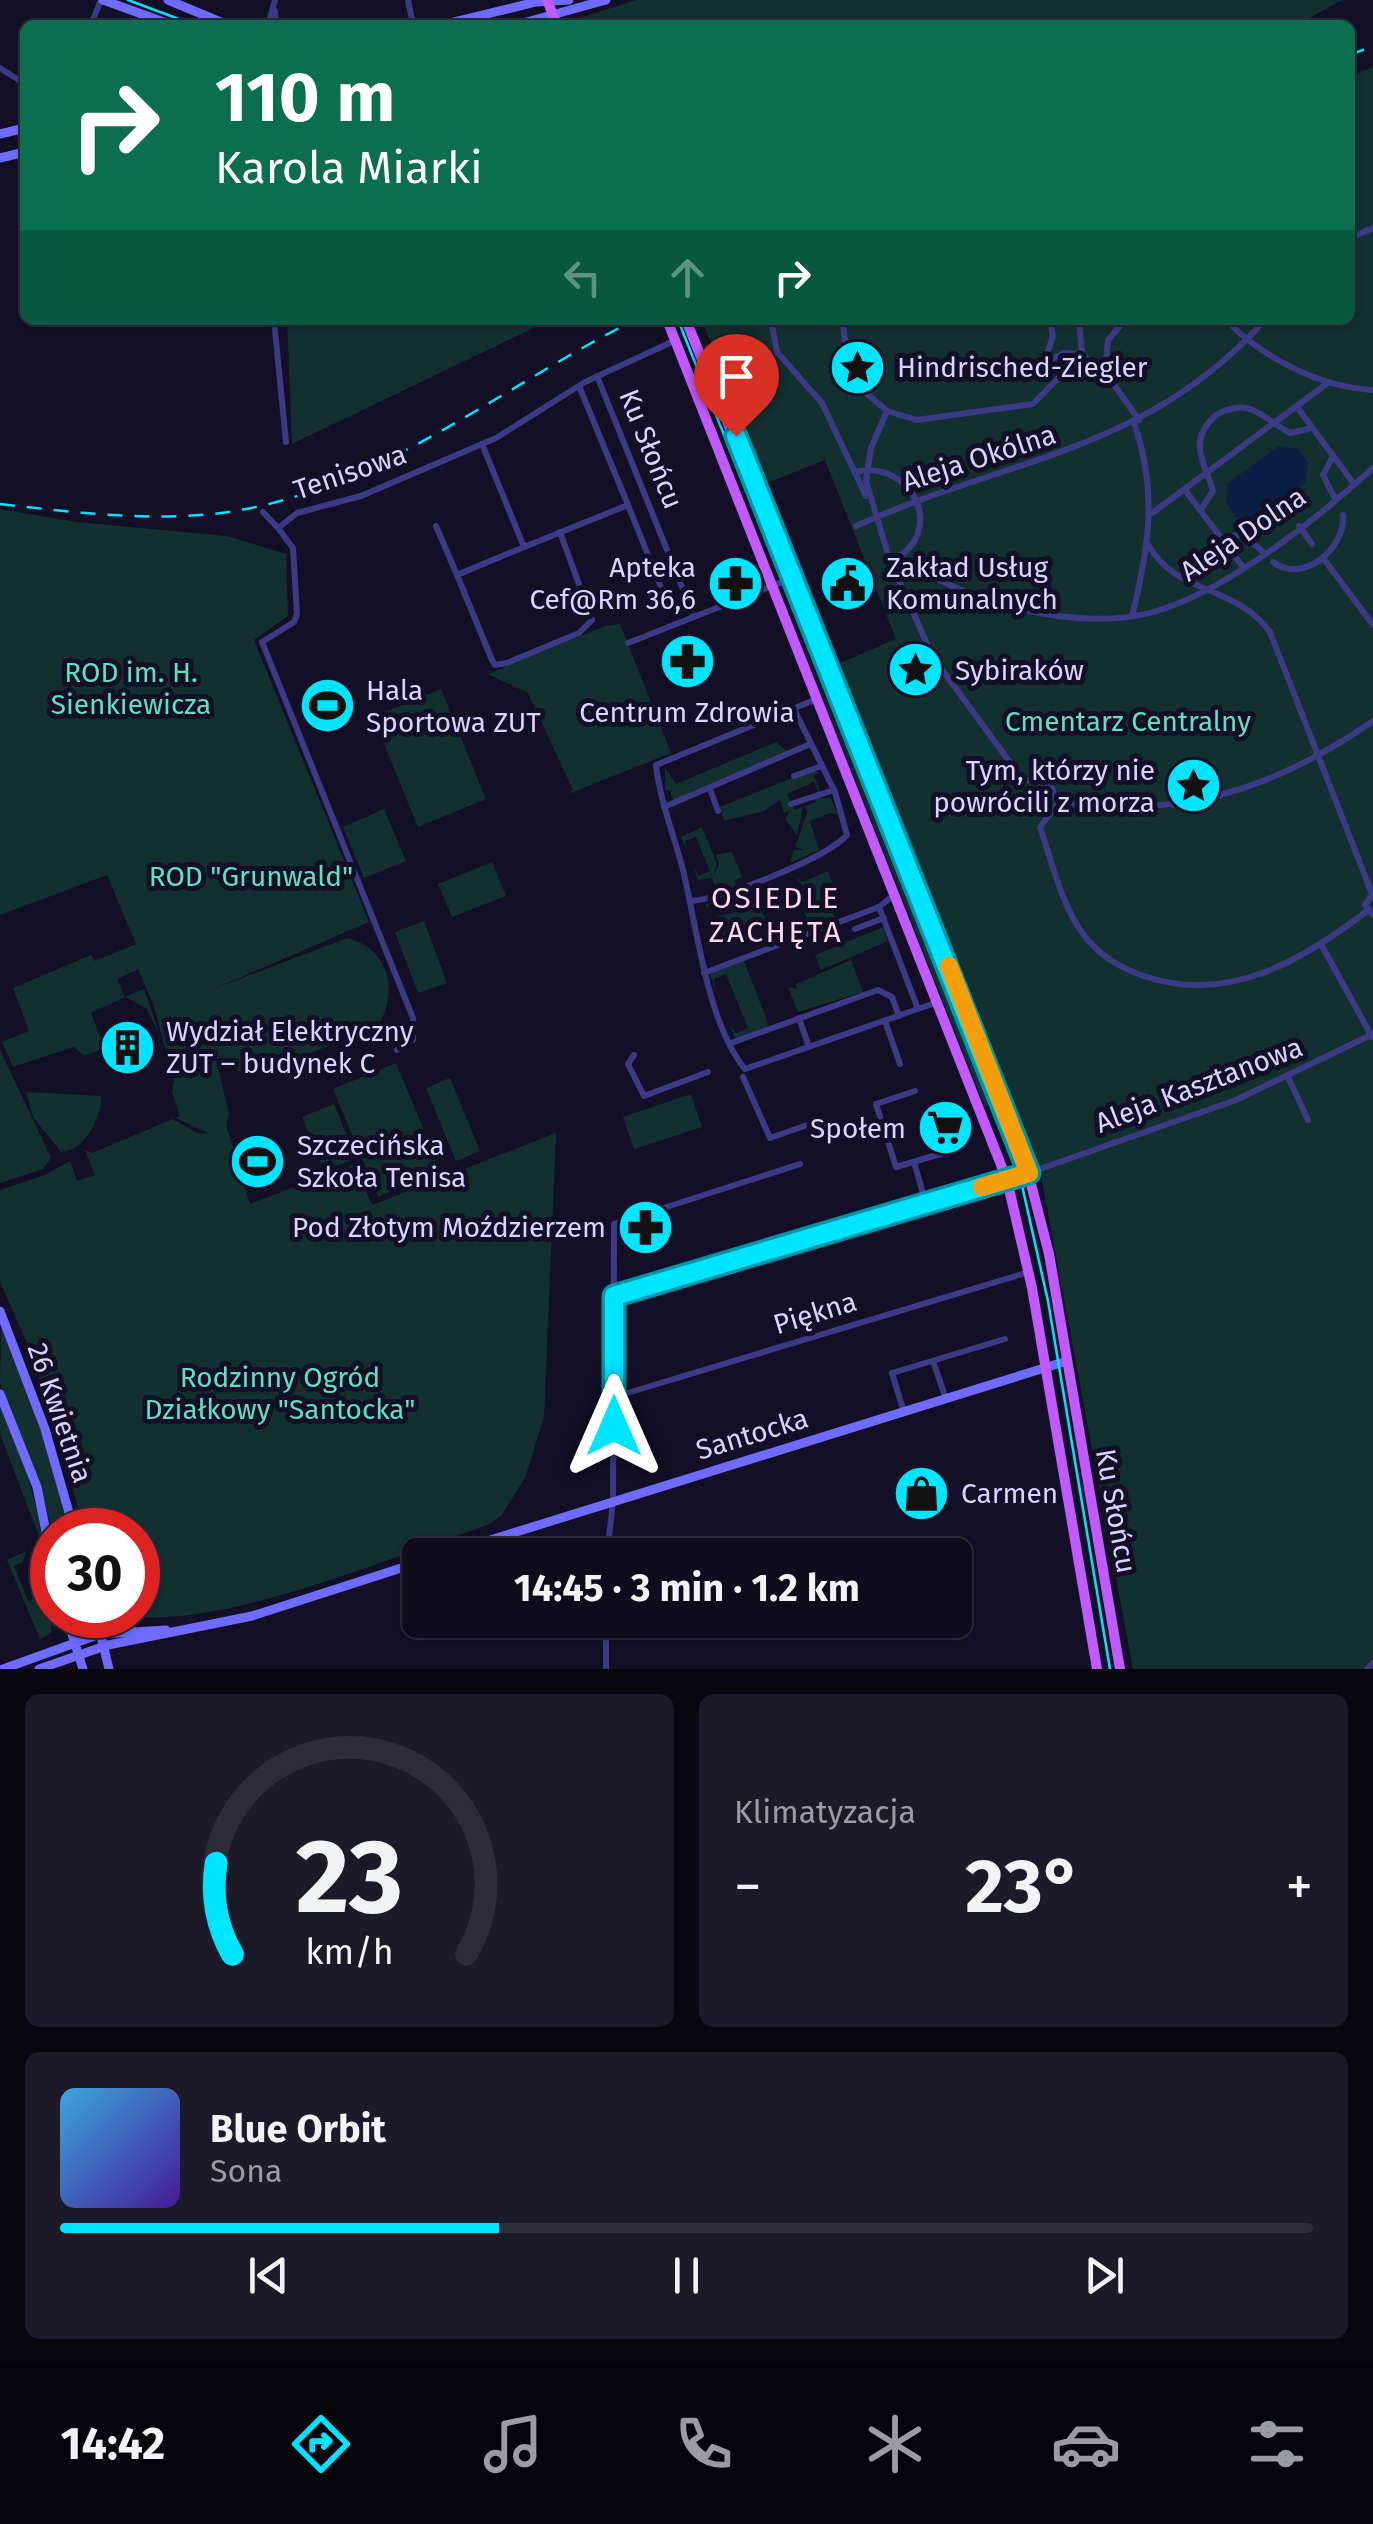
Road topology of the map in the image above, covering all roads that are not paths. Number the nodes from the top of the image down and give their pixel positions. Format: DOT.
graph roads {
  1 [pos="102,0"];
  2 [pos="168,0"];
  3 [pos="547,0"];
  4 [pos="569,0"];
  5 [pos="606,0"];
  6 [pos="158,20"];
  7 [pos="216,20"];
  8 [pos="463,20"];
  9 [pos="558,20"];
  10 [pos="274,325"];
  11 [pos="669,325"];
  12 [pos="688,325"];
  13 [pos="772,325"];
  14 [pos="843,325"];
  15 [pos="1051,325"];
  16 [pos="1080,325"];
  17 [pos="1121,325"];
  18 [pos="1231,325"];
  19 [pos="1260,325"];
  20 [pos="1246,340"];
  21 [pos="674,342"];
  22 [pos="1082,354"];
  23 [pos="1106,374"];
  24 [pos="597,376"];
  25 [pos="1329,382"];
  26 [pos="578,386"];
  27 [pos="1369,390"];
  28 [pos="1372,400"];
  29 [pos="1296,406"];
  30 [pos="888,411"];
  31 [pos="1136,422"];
  32 [pos="1276,422"];
  33 [pos="1312,428"];
  34 [pos="286,442"];
  35 [pos="482,444"];
  36 [pos="1333,456"];
  37 [pos="1373,468"];
  38 [pos="866,469"];
  39 [pos="855,472"];
  40 [pos="1206,475"];
  41 [pos="1354,484"];
  42 [pos="1185,490"];
  43 [pos="917,500"];
  44 [pos="1334,502"];
  45 [pos="628,504"];
  46 [pos="870,506"];
  47 [pos="1200,511"];
  48 [pos="263,512"];
  49 [pos="1152,514"];
  50 [pos="1343,515"];
  51 [pos="874,517"];
  52 [pos="436,526"];
  53 [pos="856,526"];
  54 [pos="1299,526"];
  55 [pos="278,528"];
  56 [pos="560,532"];
  57 [pos="1222,539"];
  58 [pos="1312,544"];
  59 [pos="1149,546"];
  60 [pos="524,548"];
  61 [pos="901,556"];
  62 [pos="1268,556"];
  63 [pos="1323,558"];
  64 [pos="890,561"];
  65 [pos="1243,567"];
  66 [pos="457,575"];
  67 [pos="792,578"];
  68 [pos="772,586"];
  69 [pos="1208,588"];
  70 [pos="650,600"];
  71 [pos="1132,616"];
  72 [pos="694,617"];
  73 [pos="1373,625"];
  74 [pos="628,643"];
  75 [pos="817,700"];
  76 [pos="794,709"];
  77 [pos="1373,721"];
  78 [pos="808,744"];
  79 [pos="1320,756"];
  80 [pos="822,766"];
  81 [pos="794,776"];
  82 [pos="710,789"];
  83 [pos="834,790"];
  84 [pos="1220,796"];
  85 [pos="857,800"];
  86 [pos="1058,802"];
  87 [pos="726,804"];
  88 [pos="791,804"];
  89 [pos="1172,805"];
  90 [pos="664,806"];
  91 [pos="840,806"];
  92 [pos="896,894"];
  93 [pos="1372,894"];
  94 [pos="690,901"];
  95 [pos="879,907"];
  96 [pos="1370,913"];
  97 [pos="884,918"];
  98 [pos="855,930"];
  99 [pos="1321,944"];
  100 [pos="704,973"];
  101 [pos="939,1001"];
  102 [pos="918,1009"];
  103 [pos="899,1016"];
  104 [pos="799,1018"];
  105 [pos="885,1021"];
  106 [pos="1372,1036"];
  107 [pos="731,1043"];
  108 [pos="809,1046"];
  109 [pos="397,1050"];
  110 [pos="634,1054"];
  111 [pos="900,1064"];
  112 [pos="708,1072"];
  113 [pos="744,1073"];
  114 [pos="1288,1077"];
  115 [pos="915,1091"];
  116 [pos="1308,1120"];
  117 [pos="810,1124"];
  118 [pos="950,1151"];
  119 [pos="914,1162"];
  120 [pos="800,1164"];
  121 [pos="1034,1171"];
  122 [pos="1007,1180"];
  123 [pos="926,1204"];
  124 [pos="1029,1272"];
  125 [pos="614,1296"];
  126 [pos="0,1311"];
  127 [pos="1005,1339"];
  128 [pos="933,1361"];
  129 [pos="1067,1361"];
  130 [pos="1045,1366"];
  131 [pos="0,1394"];
  132 [pos="945,1396"];
  133 [pos="614,1398"];
  134 [pos="904,1410"];
  135 [pos="613,1500"];
  136 [pos="41,1508"];
  137 [pos="68,1508"];
  138 [pos="495,1538"];
  139 [pos="609,1538"];
  140 [pos="402,1568"];
  141 [pos="184,1630"];
  142 [pos="160,1631"];
  143 [pos="83,1638"];
  144 [pos="101,1638"];
  145 [pos="606,1638"];
  146 [pos="74,1640"];
  147 [pos="103,1646"];
  148 [pos="78,1654"];
  149 [pos="1373,1663"];
  150 [pos="3,1669"];
  151 [pos="39,1669"];
  152 [pos="83,1669"];
  153 [pos="109,1669"];
  154 [pos="606,1669"];
  155 [pos="1097,1669"];
  156 [pos="1120,1669"];
  157 [pos="1366,1669"];
  1 -- 6 [label="street"];
  2 -- 7 [label="street"];
  3 -- 4 [label="street"];
  3 -- 8 [label="street"];
  5 -- 9 [label="street"];
  10 -- 34 [label="street"];
  11 -- 21 [label="main road, Ku Słońcu"];
  12 -- 67 [label="main road, Ku Słońcu"];
  13 -- 39 [label="street"];
  14 -- 30 [label="street"];
  15 -- 22 [label="street"];
  16 -- 22 [label="street"];
  17 -- 23 [label="street"];
  18 -- 20 [label="street"];
  19 -- 20 [label="street, Aleja Okólna"];
  20 -- 25 [label="street"];
  20 -- 31 [label="street, Aleja Okólna"];
  21 -- 24 [label="street, Ku Słońcu"];
  21 -- 68 [label="main road, Ku Słońcu"];
  22 -- 23 [label="street"];
  22 -- 30 [label="street"];
  23 -- 31 [label="street"];
  24 -- 26 [label="street, Tenisowa"];
  24 -- 72 [label="street, Ku Słońcu"];
  25 -- 27 [label="street"];
  25 -- 29 [label="street"];
  26 -- 35 [label="street, Tenisowa"];
  26 -- 45 [label="street"];
  27 -- 28 [label="street"];
  29 -- 32 [label="street"];
  29 -- 33 [label="street"];
  30 -- 38 [label="street"];
  31 -- 43 [label="street, Aleja Okólna"];
  31 -- 49 [label="street"];
  32 -- 33 [label="street"];
  32 -- 40 [label="street"];
  32 -- 40 [label="street"];
  33 -- 36 [label="street"];
  35 -- 55 [label="street, Tenisowa"];
  35 -- 60 [label="street"];
  36 -- 41 [label="street"];
  36 -- 44 [label="street"];
  37 -- 41 [label="street, Aleja Dolna"];
  38 -- 39 [label="street"];
  38 -- 43 [label="street"];
  38 -- 46 [label="street"];
  39 -- 46 [label="street"];
  40 -- 42 [label="street"];
  40 -- 47 [label="street"];
  41 -- 44 [label="street, Aleja Dolna"];
  42 -- 47 [label="street"];
  42 -- 49 [label="street"];
  43 -- 51 [label="street, Aleja Okólna"];
  43 -- 61 [label="street"];
  44 -- 54 [label="street, Aleja Dolna"];
  45 -- 56 [label="street"];
  45 -- 70 [label="street"];
  46 -- 51 [label="street"];
  47 -- 57 [label="street"];
  48 -- 55 [label="street"];
  49 -- 59 [label="street"];
  50 -- 63 [label="street"];
  51 -- 53 [label="street"];
  51 -- 64 [label="street, Aleja Okólna"];
  52 -- 66 [label="street"];
  54 -- 58 [label="street"];
  54 -- 62 [label="street, Aleja Dolna"];
  55 -- 109 [label="street, Tenisowa"];
  56 -- 60 [label="street"];
  56 -- 66 [label="street"];
  57 -- 62 [label="street"];
  57 -- 65 [label="street"];
  59 -- 69 [label="street"];
  59 -- 71 [label="street"];
  60 -- 66 [label="street"];
  61 -- 64 [label="street"];
  61 -- 71 [label="street, Aleja Dolna"];
  62 -- 63 [label="street"];
  62 -- 65 [label="street, Aleja Dolna"];
  63 -- 73 [label="street"];
  64 -- 86 [label="street, Aleja Okólna"];
  65 -- 69 [label="street, Aleja Dolna"];
  67 -- 68 [label="street"];
  67 -- 121 [label="main road, Ku Słońcu"];
  68 -- 72 [label="street"];
  68 -- 75 [label="main road, Ku Słońcu"];
  69 -- 71 [label="street, Aleja Dolna"];
  69 -- 79 [label="street"];
  72 -- 74 [label="street"];
  75 -- 76 [label="street"];
  75 -- 85 [label="main road, Ku Słońcu"];
  76 -- 78 [label="street"];
  76 -- 90 [label="street"];
  77 -- 79 [label="street, Aleja Okólna"];
  78 -- 80 [label="street"];
  78 -- 82 [label="street"];
  79 -- 84 [label="street, Aleja Okólna"];
  79 -- 93 [label="street"];
  80 -- 81 [label="street"];
  80 -- 83 [label="street"];
  82 -- 87 [label="street"];
  82 -- 90 [label="street"];
  83 -- 88 [label="street"];
  83 -- 91 [label="street"];
  84 -- 89 [label="street, Aleja Okólna"];
  84 -- 89 [label="street"];
  85 -- 91 [label="street"];
  85 -- 92 [label="main road, Ku Słońcu"];
  86 -- 89 [label="street, Aleja Okólna"];
  86 -- 99 [label="street"];
  90 -- 94 [label="street"];
  91 -- 94 [label="street"];
  92 -- 95 [label="street"];
  92 -- 101 [label="main road, Ku Słońcu"];
  93 -- 96 [label="street"];
  94 -- 100 [label="street"];
  95 -- 97 [label="street"];
  95 -- 100 [label="street"];
  96 -- 99 [label="street"];
  97 -- 98 [label="street"];
  97 -- 102 [label="street"];
  99 -- 106 [label="street"];
  100 -- 107 [label="street"];
  101 -- 102 [label="street"];
  101 -- 122 [label="main road, Ku Słońcu"];
  102 -- 103 [label="street"];
  103 -- 104 [label="street"];
  103 -- 105 [label="street"];
  104 -- 107 [label="street"];
  104 -- 108 [label="street"];
  105 -- 108 [label="street"];
  105 -- 111 [label="street"];
  106 -- 114 [label="street, Aleja Kasztanowa"];
  107 -- 113 [label="street"];
  108 -- 113 [label="street"];
  110 -- 112 [label="street"];
  113 -- 117 [label="street"];
  114 -- 116 [label="street"];
  114 -- 121 [label="street, Aleja Kasztanowa"];
  115 -- 119 [label="street"];
  118 -- 119 [label="street"];
  119 -- 123 [label="street"];
  120 -- 125 [label="street"];
  121 -- 122 [label="street"];
  121 -- 129 [label="main road, Ku Słońcu"];
  122 -- 123 [label="street"];
  122 -- 124 [label="main road, Ku Słońcu"];
  123 -- 125 [label="street"];
  124 -- 130 [label="main road, Ku Słońcu"];
  124 -- 133 [label="street, Piękna"];
  125 -- 133 [label="street"];
  126 -- 137 [label="street, 26 Kwietnia"];
  127 -- 128 [label="street"];
  128 -- 132 [label="street"];
  128 -- 134 [label="street"];
  129 -- 130 [label="street"];
  129 -- 156 [label="main road, Ku Słońcu"];
  130 -- 132 [label="street, Santocka"];
  130 -- 155 [label="main road, Ku Słońcu"];
  131 -- 136 [label="street, 26 Kwietnia"];
  132 -- 134 [label="street, Santocka"];
  133 -- 135 [label="street"];
  134 -- 135 [label="street, Santocka"];
  135 -- 138 [label="street, Santocka"];
  135 -- 139 [label="street"];
  140 -- 141 [label="street"];
  141 -- 142 [label="street"];
  141 -- 147 [label="street"];
  143 -- 146 [label="street"];
  144 -- 147 [label="street"];
  145 -- 154 [label="street"];
  146 -- 148 [label="street"];
  146 -- 150 [label="street"];
  147 -- 148 [label="street"];
  147 -- 153 [label="street"];
  148 -- 151 [label="street"];
  148 -- 152 [label="street"];
  149 -- 157 [label="street"];
}
